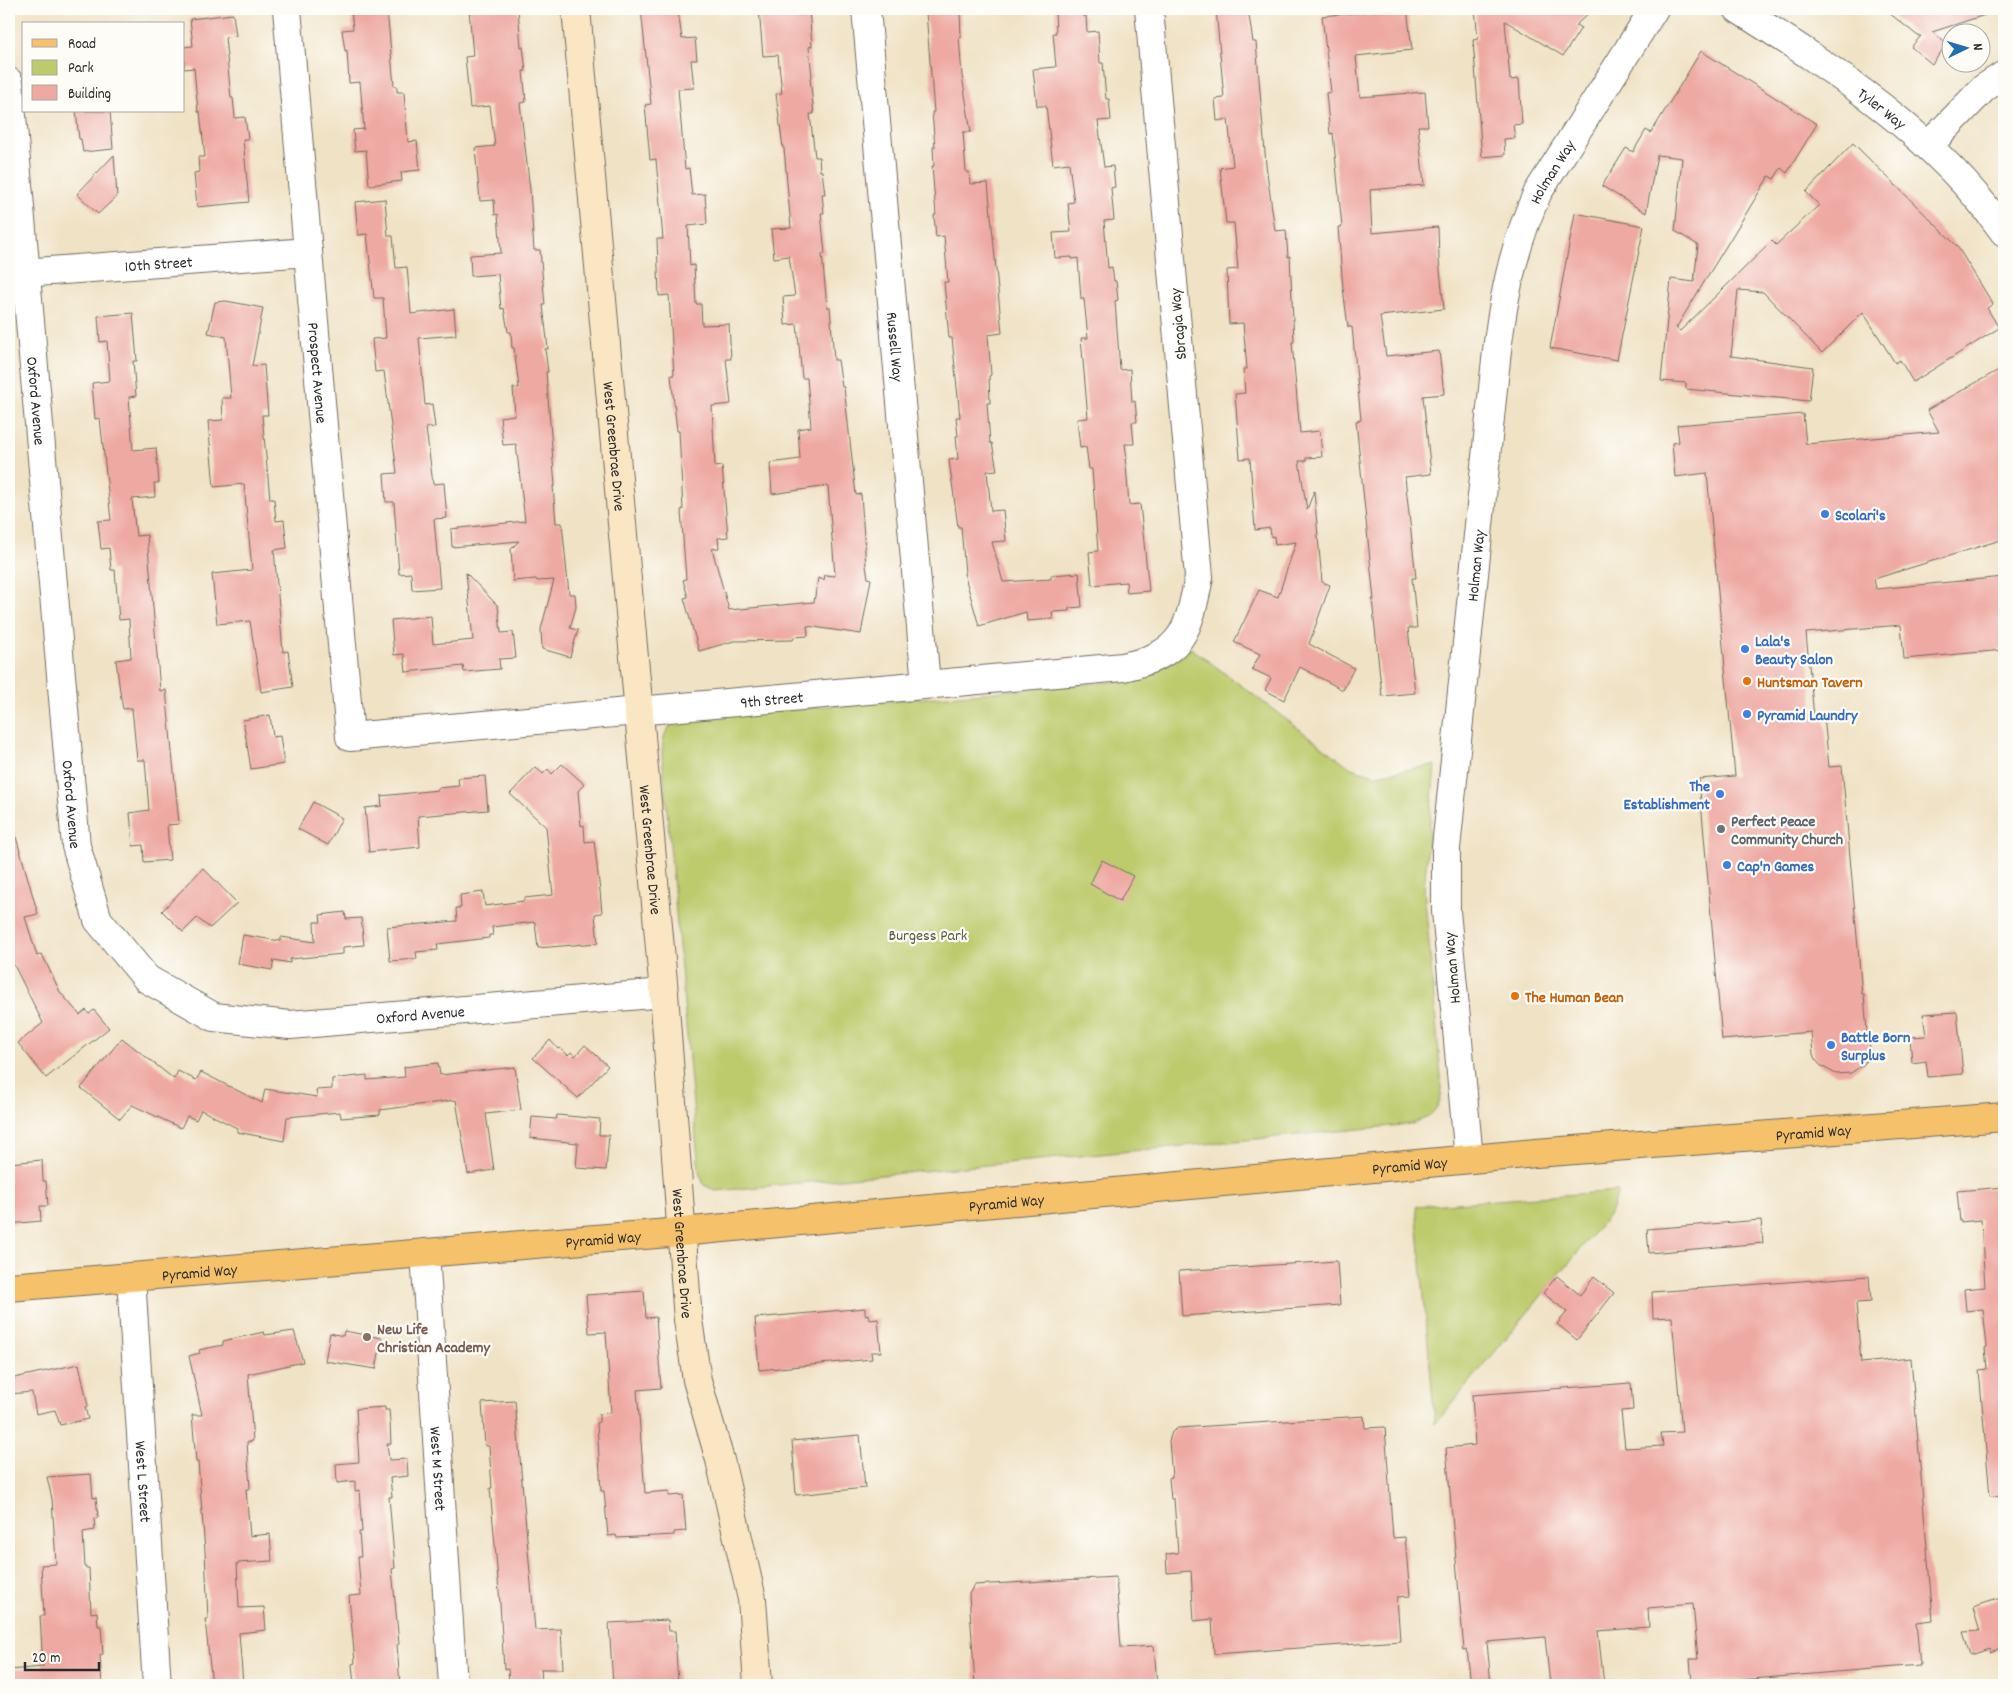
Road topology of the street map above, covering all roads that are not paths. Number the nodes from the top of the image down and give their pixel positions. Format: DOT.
graph roads {
  1 [pos="287,9"];
  2 [pos="576,9"];
  3 [pos="866,9"];
  4 [pos="1149,9"];
  5 [pos="1654,9"];
  6 [pos="1738,9"];
  7 [pos="2004,75"];
  8 [pos="9,82"];
  9 [pos="1928,146"];
  10 [pos="2004,232"];
  11 [pos="308,252"];
  12 [pos="17,273"];
  13 [pos="1182,636"];
  14 [pos="926,684"];
  15 [pos="637,710"];
  16 [pos="350,736"];
  17 [pos="664,994"];
  18 [pos="2004,1118"];
  19 [pos="1469,1159"];
  20 [pos="681,1232"];
  21 [pos="425,1254"];
  22 [pos="131,1277"];
  23 [pos="9,1287"];
  24 [pos="158,1685"];
  25 [pos="452,1685"];
  26 [pos="758,1685"];
  1 -- 11 [label="street, Prospect Avenue"];
  2 -- 15 [label="street, West Greenbrae Drive"];
  3 -- 14 [label="street, Russell Way"];
  4 -- 13 [label="street, Sbragia Way"];
  5 -- 19 [label="street, Holman Way"];
  6 -- 9 [label="street, Tyler Way"];
  7 -- 9 [label="street"];
  8 -- 12 [label="street, Oxford Avenue"];
  9 -- 10 [label="street, Tyler Way"];
  11 -- 12 [label="street, 10th Street"];
  11 -- 16 [label="street, Prospect Avenue"];
  12 -- 17 [label="street, Oxford Avenue"];
  13 -- 14 [label="street, 9th Street"];
  14 -- 15 [label="street, 9th Street"];
  15 -- 16 [label="street, 9th Street"];
  15 -- 17 [label="street, West Greenbrae Drive"];
  17 -- 20 [label="street, West Greenbrae Drive"];
  18 -- 19 [label="main road, Pyramid Way"];
  19 -- 20 [label="main road, Pyramid Way"];
  20 -- 21 [label="main road, Pyramid Way"];
  20 -- 26 [label="street, West Greenbrae Drive"];
  21 -- 22 [label="main road, Pyramid Way"];
  21 -- 25 [label="street, West M Street"];
  22 -- 23 [label="main road, Pyramid Way"];
  22 -- 24 [label="street, West L Street"];
}
